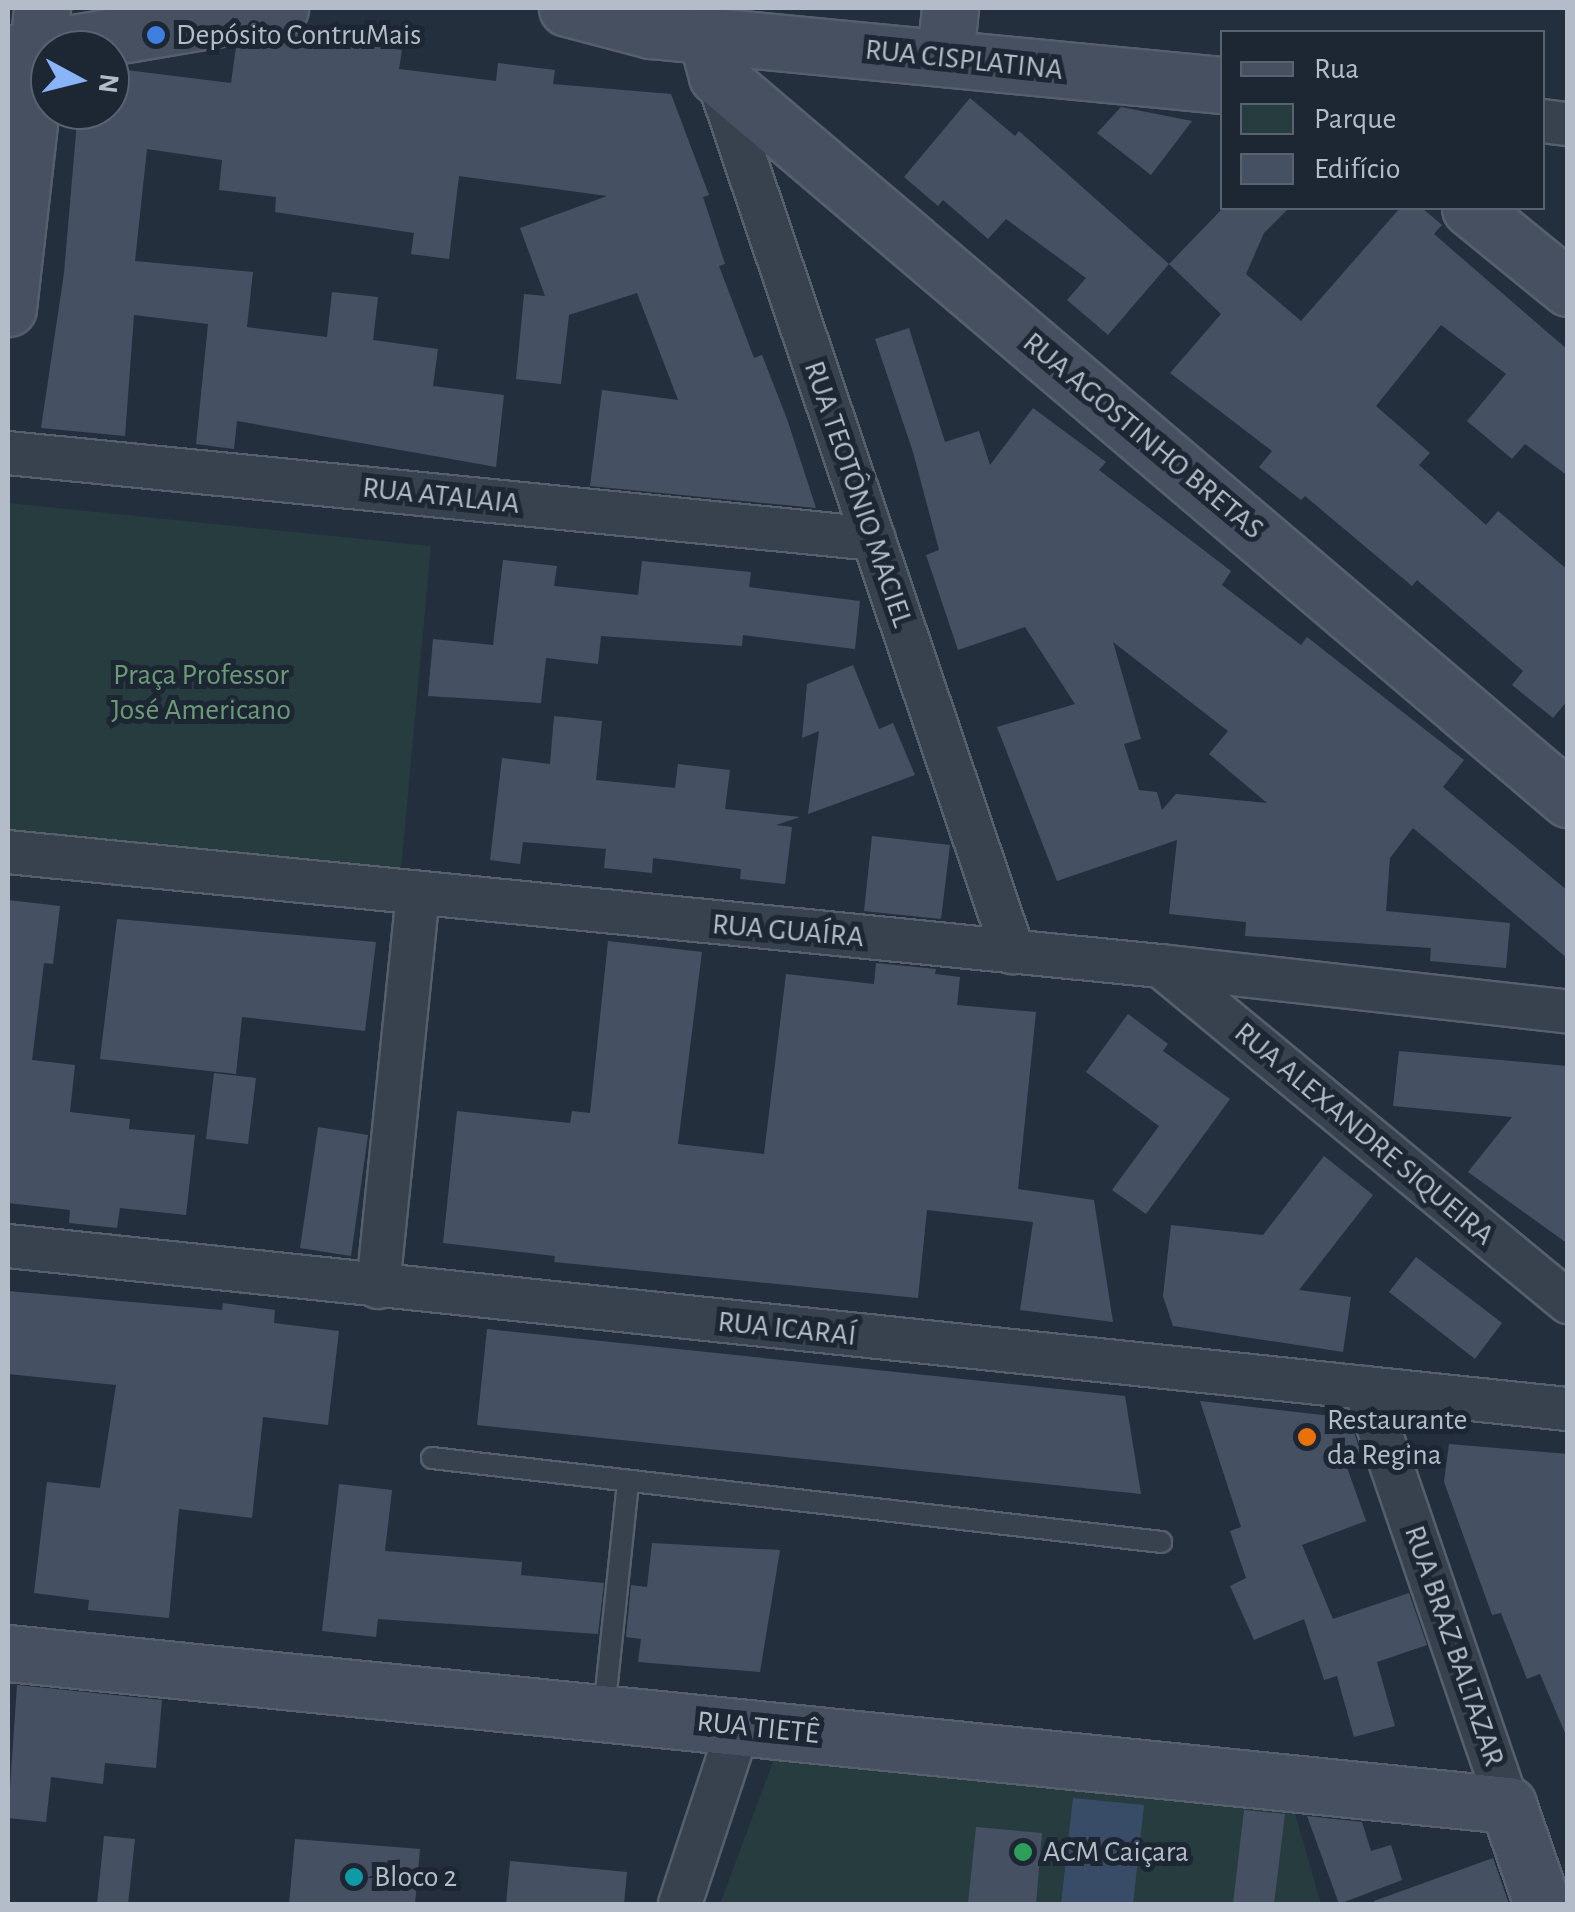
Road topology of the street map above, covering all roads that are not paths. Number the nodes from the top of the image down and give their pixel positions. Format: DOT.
graph roads {
  1 [pos="280,8"];
  2 [pos="567,8"];
  3 [pos="948,33"];
  4 [pos="29,38"];
  5 [pos="711,56"];
  6 [pos="1220,85"];
  7 [pos="1472,210"];
  8 [pos="1568,288"];
  9 [pos="8,308"];
  10 [pos="8,453"];
  11 [pos="874,539"];
  12 [pos="1568,799"];
  13 [pos="8,852"];
  14 [pos="418,895"];
  15 [pos="1013,952"];
  16 [pos="1161,966"];
  17 [pos="1568,1012"];
  18 [pos="8,1246"];
  19 [pos="378,1287"];
  20 [pos="1568,1302"];
  21 [pos="1365,1388"];
  22 [pos="1568,1409"];
  23 [pos="432,1458"];
  24 [pos="628,1481"];
  25 [pos="1161,1542"];
  26 [pos="8,1653"];
  27 [pos="603,1713"];
  28 [pos="739,1726"];
  29 [pos="1508,1805"];
  30 [pos="680,1904"];
  31 [pos="1542,1904"];
  1 -- 4 [label="street"];
  2 -- 5 [label="street, RUA CISPLATINA"];
  3 -- 5 [label="street, RUA CISPLATINA"];
  3 -- 6 [label="street, RUA CISPLATINA"];
  4 -- 9 [label="street"];
  5 -- 11 [label="street, RUA TEOTÔNIO MACIEL"];
  5 -- 12 [label="street, RUA AGOSTINHO BRETAS"];
  7 -- 8 [label="street"];
  10 -- 11 [label="street, RUA ATALAIA"];
  11 -- 15 [label="street, RUA TEOTÔNIO MACIEL"];
  13 -- 14 [label="street, RUA GUAÍRA"];
  14 -- 15 [label="street, RUA GUAÍRA"];
  14 -- 19 [label="street"];
  15 -- 16 [label="street, RUA GUAÍRA"];
  16 -- 17 [label="street, RUA GUAÍRA"];
  16 -- 20 [label="street, RUA ALEXANDRE SIQUEIRA"];
  18 -- 19 [label="street, RUA ICARAÍ"];
  19 -- 21 [label="street, RUA ICARAÍ"];
  21 -- 22 [label="street, RUA ICARAÍ"];
  21 -- 29 [label="street, RUA BRAZ BALTAZAR"];
  23 -- 24 [label="lane"];
  24 -- 25 [label="lane"];
  24 -- 27 [label="lane"];
  26 -- 27 [label="street, RUA TIETÊ"];
  27 -- 28 [label="street, RUA TIETÊ"];
  28 -- 29 [label="street, RUA TIETÊ"];
  28 -- 30 [label="street"];
  29 -- 31 [label="street, RUA BRAZ BALTAZAR"];
}
